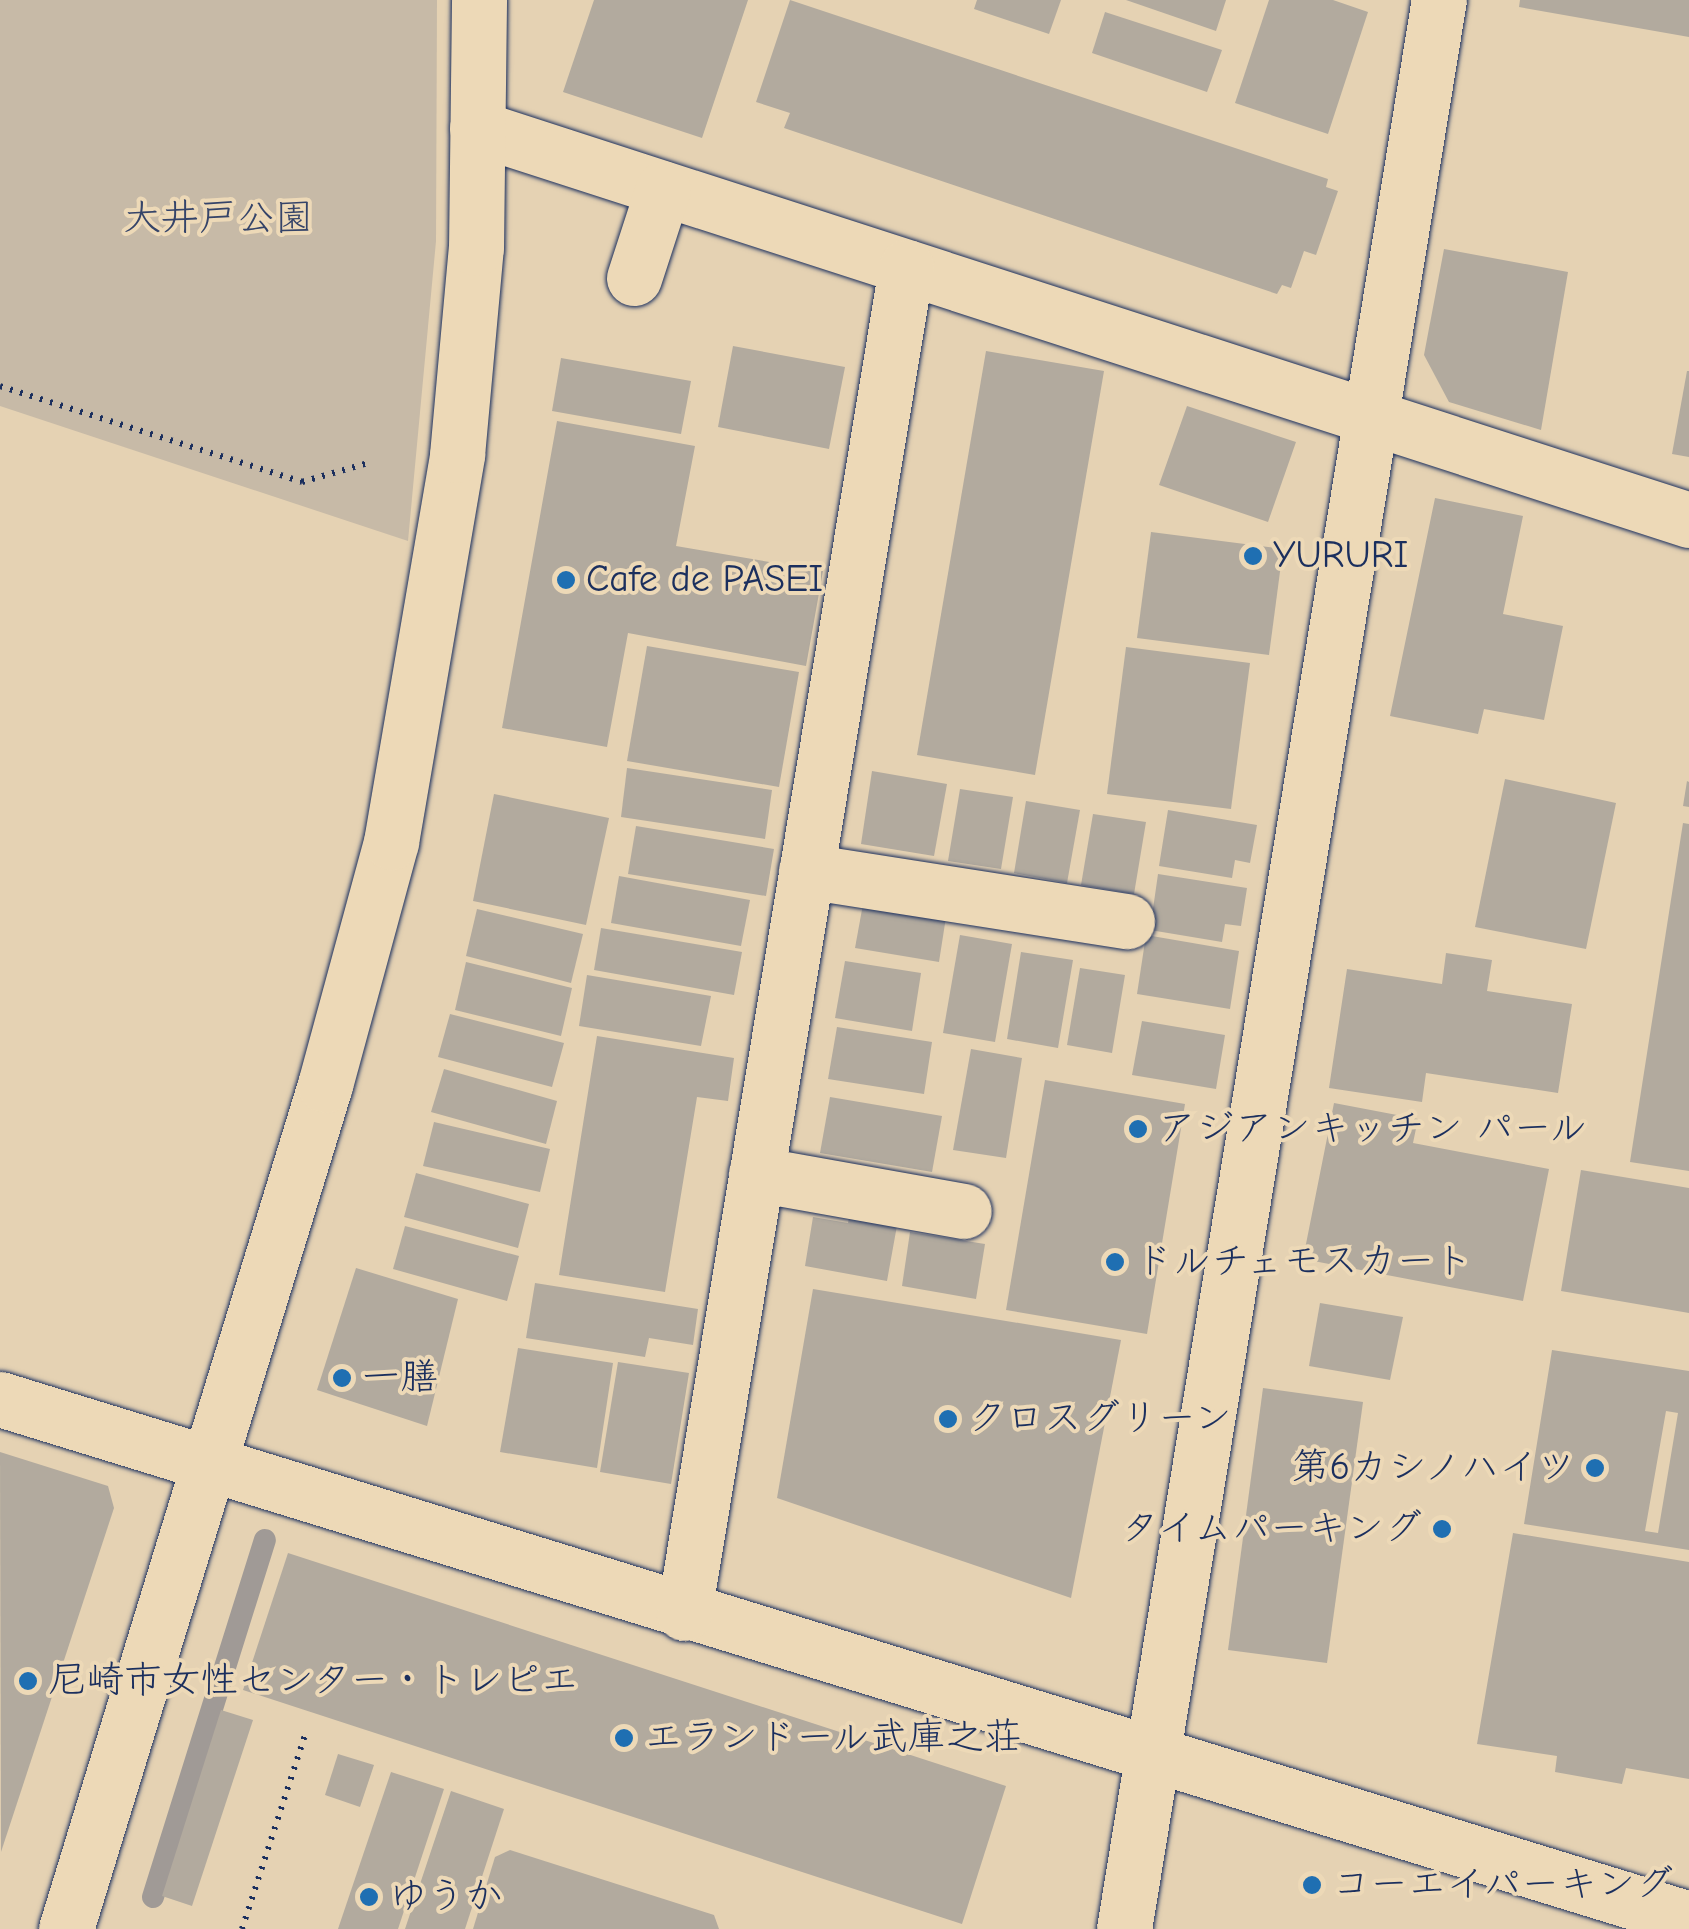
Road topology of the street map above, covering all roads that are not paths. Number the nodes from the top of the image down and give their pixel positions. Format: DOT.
graph roads {
  1 [pos="479,0"];
  2 [pos="1439,0"];
  3 [pos="477,128"];
  4 [pos="664,189"];
  5 [pos="906,267"];
  6 [pos="634,278"];
  7 [pos="1373,418"];
  8 [pos="1689,520"];
  9 [pos="806,871"];
  10 [pos="1126,921"];
  11 [pos="756,1174"];
  12 [pos="964,1212"];
  13 [pos="0,1399"];
  14 [pos="206,1463"];
  15 [pos="684,1613"];
  16 [pos="1149,1758"];
  17 [pos="1689,1920"];
  18 [pos="66,1929"];
  19 [pos="1124,1929"];
  1 -- 3 [label="street"];
  2 -- 7 [label="street"];
  3 -- 4 [label="street"];
  3 -- 14 [label="street"];
  4 -- 5 [label="street"];
  4 -- 6 [label="street"];
  5 -- 7 [label="street"];
  5 -- 9 [label="street"];
  7 -- 8 [label="street"];
  7 -- 16 [label="street"];
  9 -- 10 [label="street"];
  9 -- 11 [label="street"];
  11 -- 12 [label="street"];
  11 -- 15 [label="street"];
  13 -- 14 [label="street"];
  14 -- 15 [label="street"];
  14 -- 18 [label="street"];
  15 -- 16 [label="street"];
  16 -- 17 [label="street"];
  16 -- 19 [label="street"];
}
